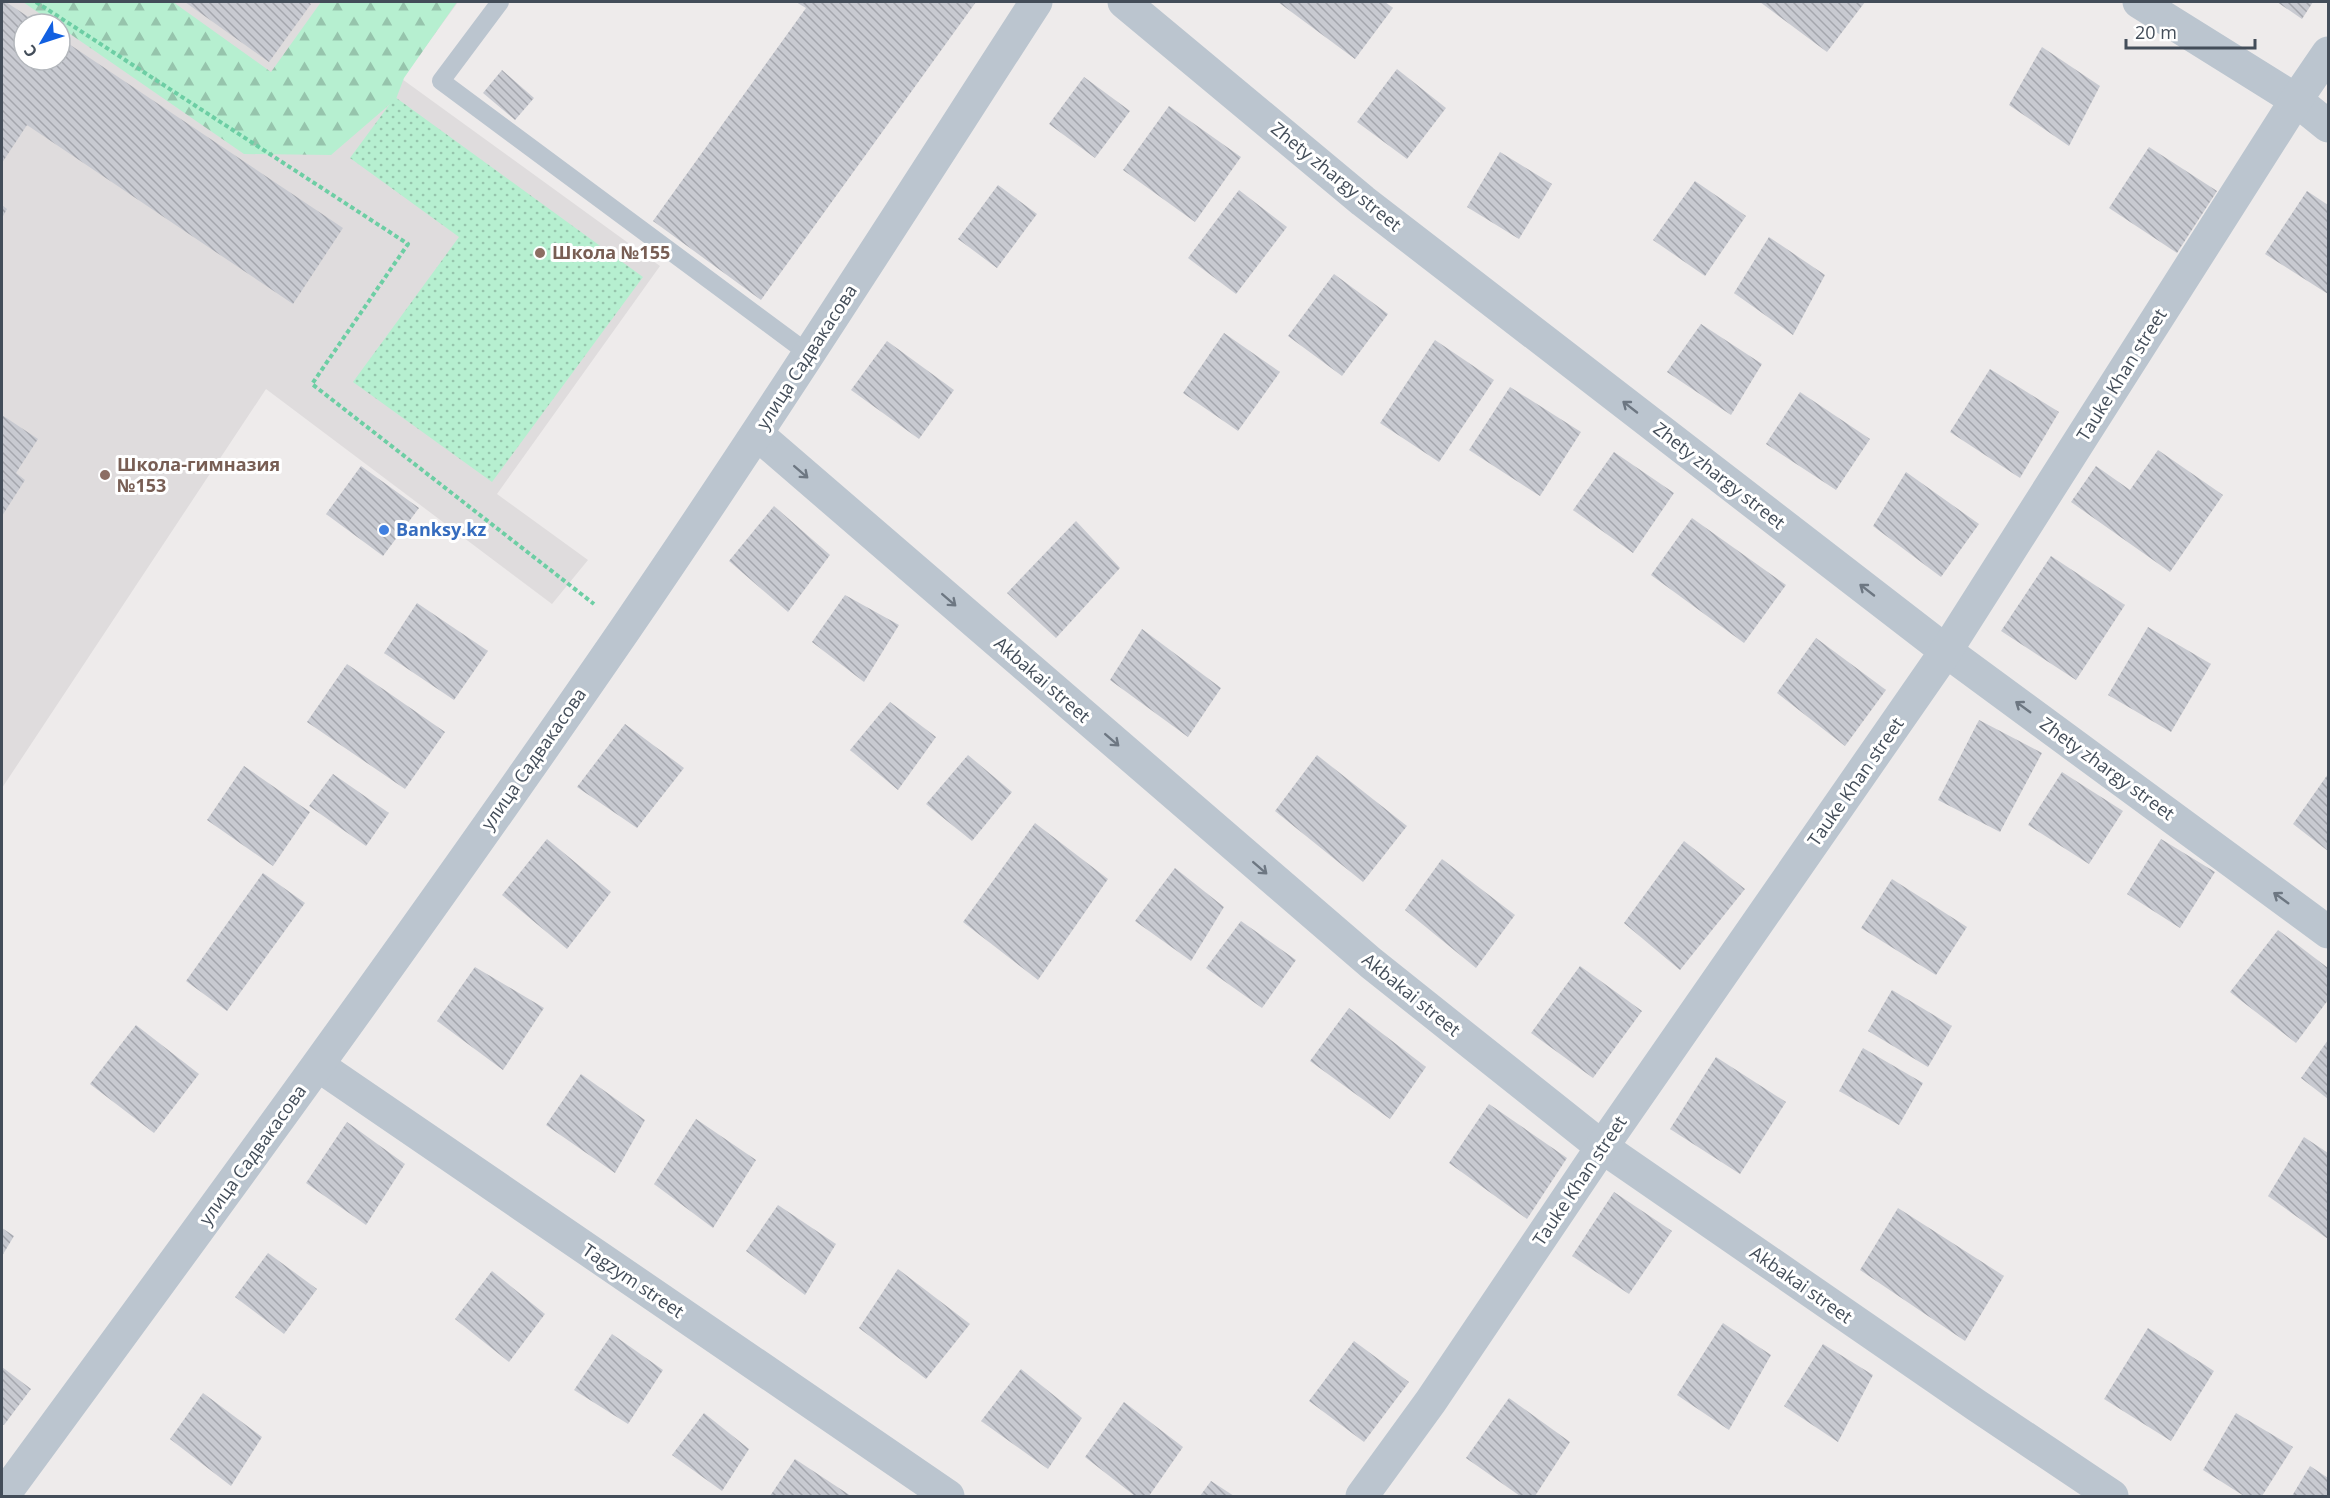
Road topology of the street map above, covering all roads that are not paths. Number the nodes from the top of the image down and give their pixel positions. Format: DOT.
graph roads {
  1 [pos="500,2"];
  2 [pos="1036,2"];
  3 [pos="1124,2"];
  4 [pos="2139,2"];
  5 [pos="2328,52"];
  6 [pos="2296,100"];
  7 [pos="2328,126"];
  8 [pos="809,354"];
  9 [pos="757,434"];
  10 [pos="1946,651"];
  11 [pos="2328,932"];
  12 [pos="319,1066"];
  13 [pos="1602,1147"];
  14 [pos="3,1497"];
  15 [pos="948,1497"];
  16 [pos="1362,1497"];
  17 [pos="2112,1497"];
  1 -- 8 [label="lane"];
  2 -- 8 [label="street, улица Садвакасова"];
  10 -- 3 [label="street, Zhety zhargy street, one-way"];
  4 -- 6 [label="street"];
  5 -- 6 [label="street, Tauke Khan street"];
  6 -- 7 [label="street"];
  6 -- 10 [label="street, Tauke Khan street"];
  8 -- 9 [label="street, улица Садвакасова"];
  9 -- 12 [label="street, улица Садвакасова"];
  9 -- 13 [label="street, Akbakai street, one-way"];
  11 -- 10 [label="street, Zhety zhargy street, one-way"];
  10 -- 13 [label="street, Tauke Khan street"];
  12 -- 14 [label="street, улица Садвакасова"];
  12 -- 15 [label="street, Tagzym street"];
  13 -- 16 [label="street, Tauke Khan street"];
  13 -- 17 [label="street, Akbakai street"];
}
